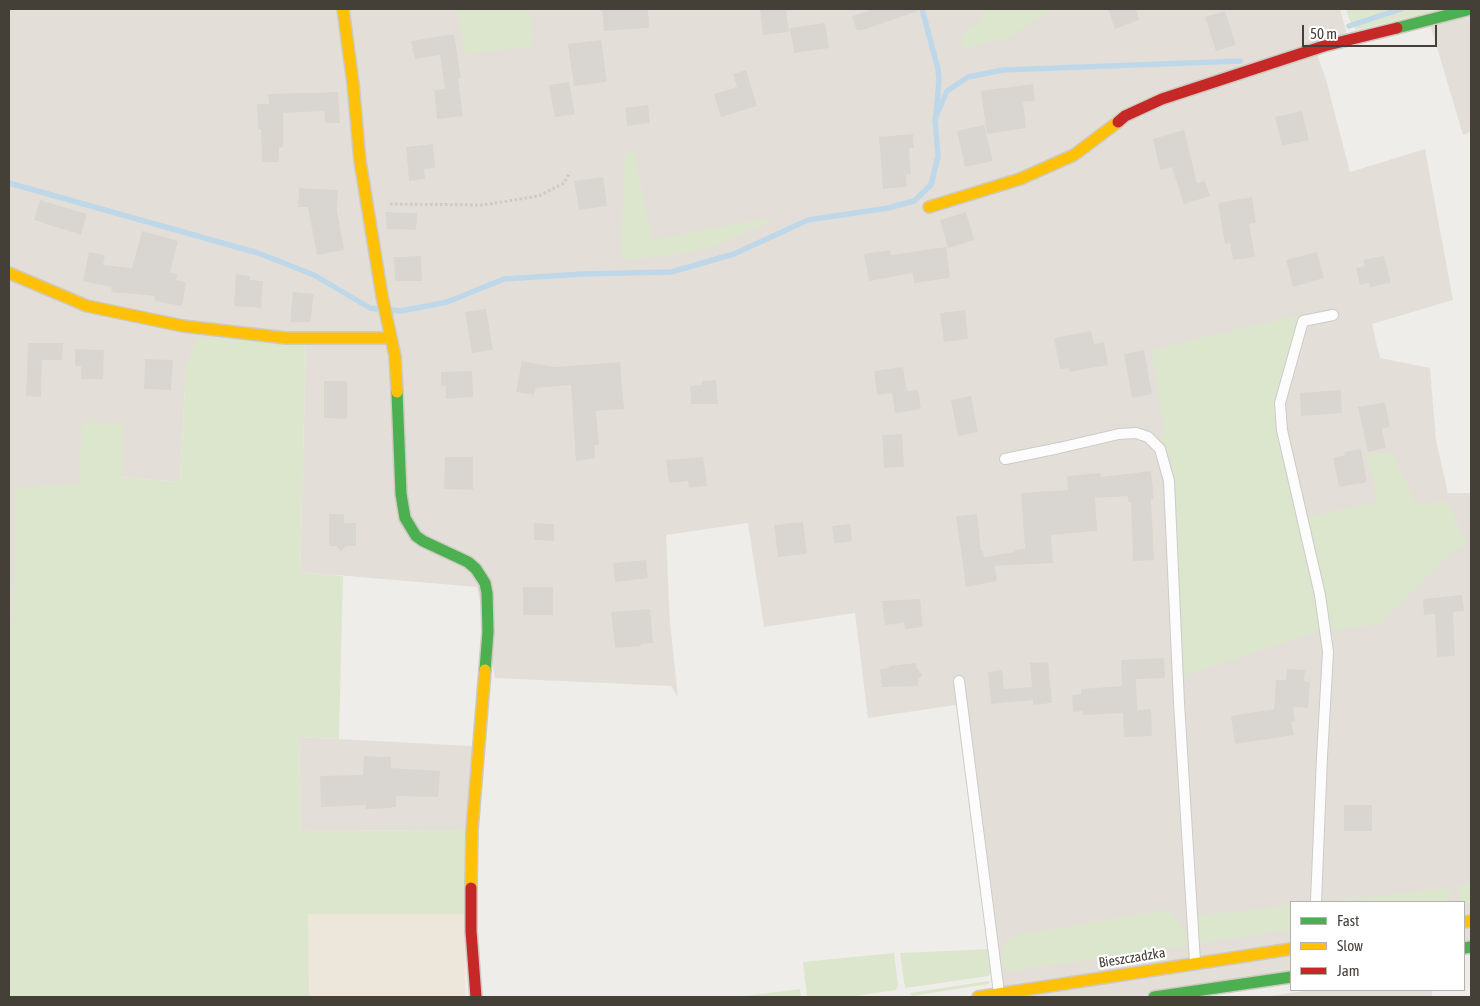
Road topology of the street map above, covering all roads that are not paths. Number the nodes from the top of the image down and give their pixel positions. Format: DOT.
graph roads {
  1 [pos="343,9"];
  2 [pos="1471,9"];
  3 [pos="929,206"];
  4 [pos="9,272"];
  5 [pos="1333,315"];
  6 [pos="390,338"];
  7 [pos="1005,459"];
  8 [pos="959,681"];
  9 [pos="1316,901"];
  10 [pos="1290,949"];
  11 [pos="1196,964"];
  12 [pos="1290,977"];
  13 [pos="999,994"];
  14 [pos="476,997"];
  15 [pos="978,997"];
  16 [pos="1154,997"];
  1 -- 6 [label="street"];
  2 -- 3 [label="street"];
  4 -- 6 [label="street"];
  5 -- 9 [label="lane"];
  6 -- 14 [label="street"];
  7 -- 11 [label="lane"];
  8 -- 13 [label="lane"];
  10 -- 11 [label="street, Bieszczadzka"];
  11 -- 13 [label="street, Bieszczadzka"];
  12 -- 16 [label="street"];
  13 -- 15 [label="street, Bieszczadzka"];
}
